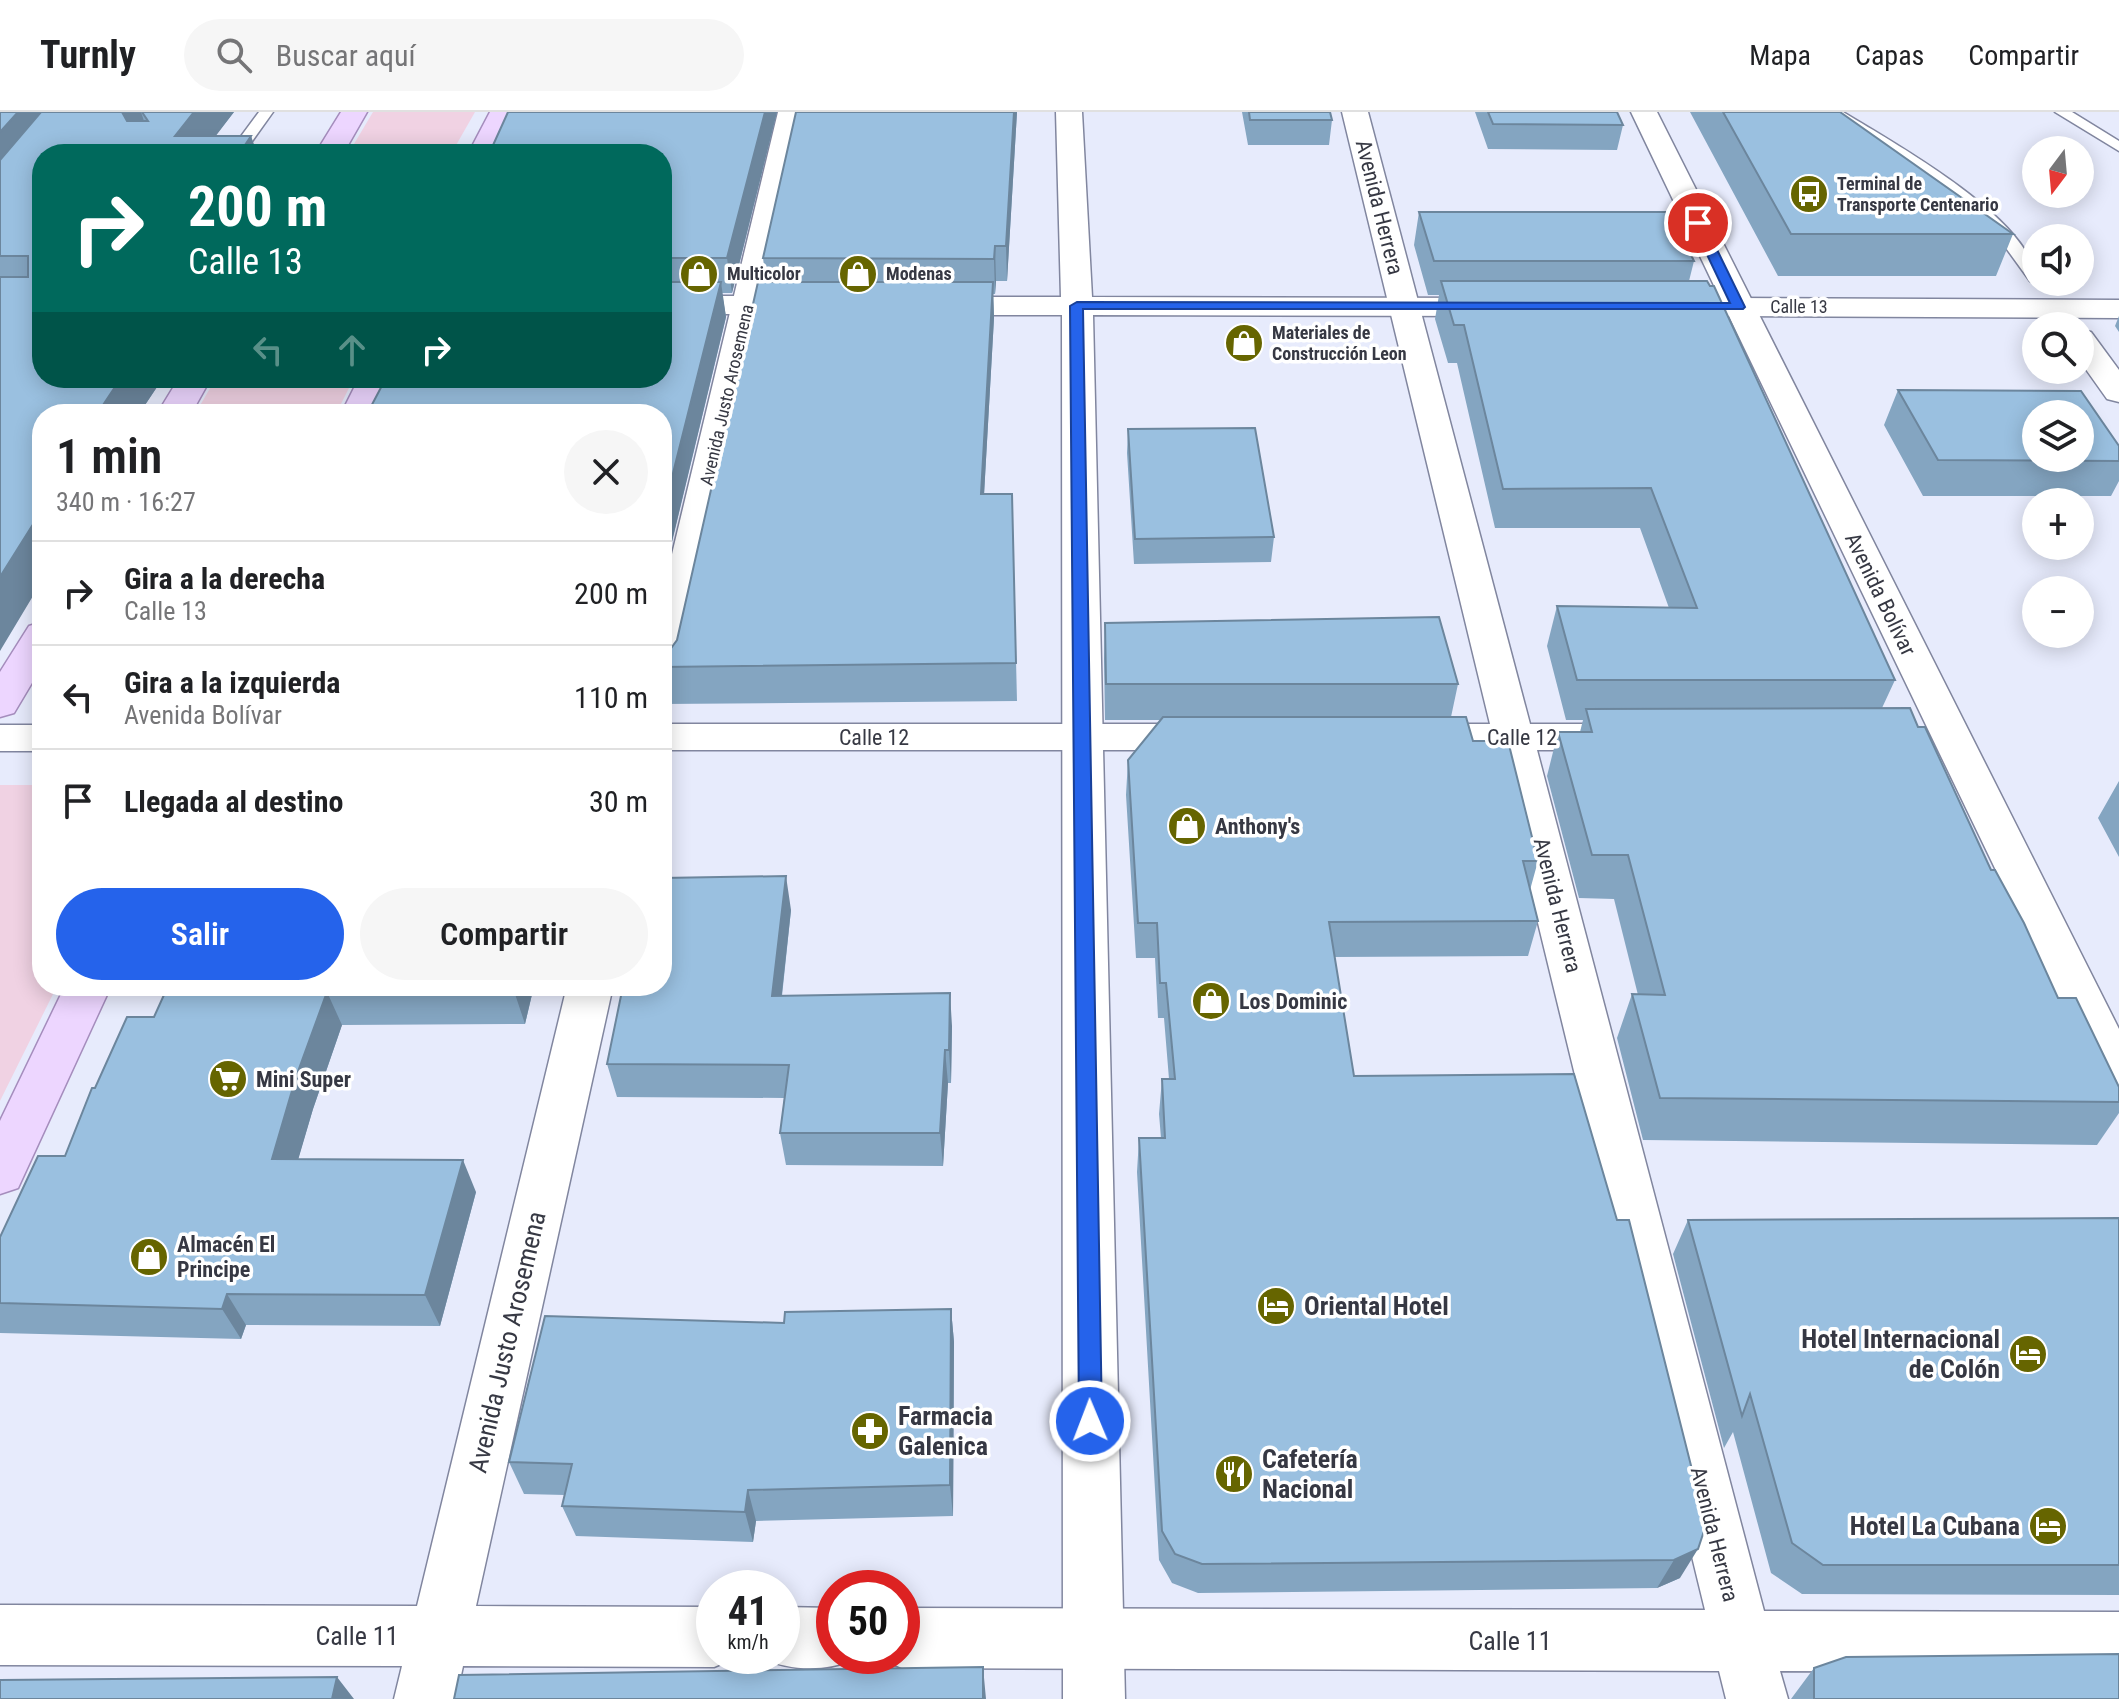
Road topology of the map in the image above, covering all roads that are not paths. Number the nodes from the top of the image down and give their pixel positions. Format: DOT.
graph roads {
  1 [pos="266,112"];
  2 [pos="354,112"];
  3 [pos="503,112"];
  4 [pos="791,112"];
  5 [pos="1069,112"];
  6 [pos="1355,112"];
  7 [pos="1644,112"];
  8 [pos="1833,112"];
  9 [pos="2062,112"];
  10 [pos="242,144"];
  11 [pos="335,144"];
  12 [pos="487,144"];
  13 [pos="2119,147"];
  14 [pos="2022,259"];
  15 [pos="672,305"];
  16 [pos="748,305"];
  17 [pos="842,305"];
  18 [pos="905,306"];
  19 [pos="1077,306"];
  20 [pos="1405,307"];
  21 [pos="1532,307"];
  22 [pos="1643,307"];
  23 [pos="1738,307"];
  24 [pos="2119,309"];
  25 [pos="2094,312"];
  26 [pos="2022,315"];
  27 [pos="2094,358"];
  28 [pos="2119,392"];
  29 [pos="672,634"];
  30 [pos="32,651"];
  31 [pos="0,704"];
  32 [pos="1904,736"];
  33 [pos="1951,736"];
  34 [pos="672,737"];
  35 [pos="1082,737"];
  36 [pos="1237,737"];
  37 [pos="1376,737"];
  38 [pos="1516,737"];
  39 [pos="1656,737"];
  40 [pos="0,738"];
  41 [pos="32,738"];
  42 [pos="83,996"];
  43 [pos="588,996"];
  44 [pos="2119,1076"];
  45 [pos="0,1173"];
  46 [pos="0,1635"];
  47 [pos="439,1636"];
  48 [pos="696,1637"];
  49 [pos="920,1638"];
  50 [pos="1093,1638"];
  51 [pos="1742,1642"];
  52 [pos="2119,1642"];
  53 [pos="425,1699"];
  54 [pos="1094,1699"];
  55 [pos="1757,1699"];
  1 -- 10 [label="lane"];
  2 -- 11 [label="main road"];
  3 -- 12 [label="main road"];
  4 -- 16 [label="street, Avenida Justo Arosemena"];
  5 -- 19 [label="street"];
  6 -- 20 [label="street, Avenida Herrera"];
  7 -- 23 [label="street, Avenida Bolívar"];
  8 -- 14 [label="lane"];
  9 -- 13 [label="lane"];
  15 -- 16 [label="street"];
  16 -- 17 [label="street"];
  16 -- 29 [label="street, Avenida Justo Arosemena"];
  18 -- 19 [label="street"];
  19 -- 20 [label="street"];
  19 -- 35 [label="street"];
  20 -- 21 [label="street"];
  20 -- 38 [label="street, Avenida Herrera"];
  22 -- 23 [label="street, Calle 13"];
  23 -- 26 [label="street, Calle 13"];
  23 -- 33 [label="street, Avenida Bolívar"];
  24 -- 25 [label="street, Calle 13"];
  27 -- 28 [label="street"];
  30 -- 31 [label="main road"];
  32 -- 33 [label="street"];
  33 -- 44 [label="street, Avenida Bolívar"];
  34 -- 35 [label="street, Calle 12"];
  35 -- 36 [label="street, Calle 12"];
  35 -- 50 [label="street"];
  37 -- 38 [label="street, Calle 12"];
  38 -- 39 [label="street, Calle 12"];
  38 -- 51 [label="street, Avenida Herrera"];
  40 -- 41 [label="street"];
  42 -- 45 [label="main road"];
  43 -- 47 [label="street, Avenida Justo Arosemena"];
  46 -- 47 [label="street, Calle 11"];
  47 -- 48 [label="street, Calle 11"];
  47 -- 53 [label="street, Avenida Justo Arosemena"];
  49 -- 50 [label="street, Calle 11"];
  50 -- 51 [label="street, Calle 11"];
  50 -- 54 [label="street"];
  51 -- 52 [label="street, Calle 11"];
  51 -- 55 [label="street, Avenida Herrera"];
}
